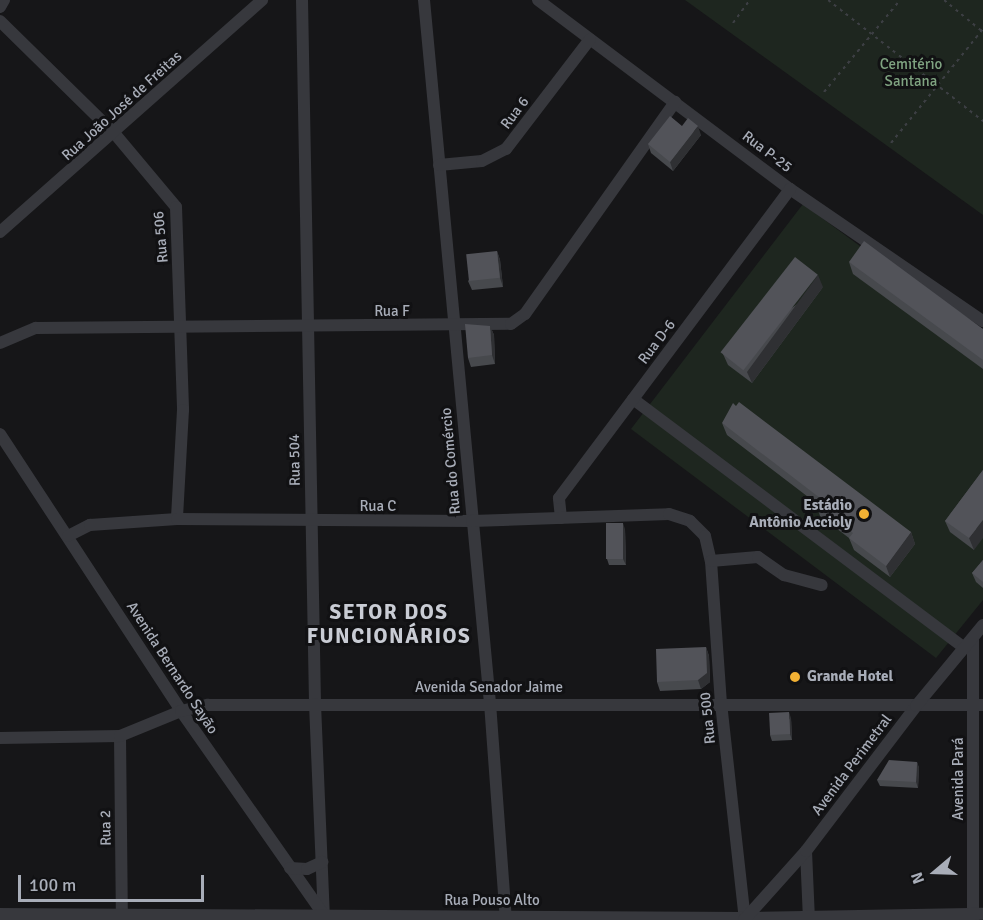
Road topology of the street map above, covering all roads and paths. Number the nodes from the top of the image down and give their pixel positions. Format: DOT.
graph roads {
  1 [pos="4,0"];
  2 [pos="262,0"];
  3 [pos="302,0"];
  4 [pos="424,0"];
  5 [pos="538,0"];
  6 [pos="750,0"];
  7 [pos="828,0"];
  8 [pos="900,0"];
  9 [pos="944,0"];
  10 [pos="0,8"];
  11 [pos="0,21"];
  12 [pos="733,23"];
  13 [pos="982,31"];
  14 [pos="872,34"];
  15 [pos="590,39"];
  16 [pos="937,85"];
  17 [pos="824,92"];
  18 [pos="675,102"];
  19 [pos="983,121"];
  20 [pos="115,134"];
  21 [pos="891,143"];
  22 [pos="439,165"];
  23 [pos="790,189"];
  24 [pos="0,232"];
  25 [pos="983,321"];
  26 [pos="181,325"];
  27 [pos="308,326"];
  28 [pos="454,327"];
  29 [pos="0,343"];
  30 [pos="633,399"];
  31 [pos="0,434"];
  32 [pos="561,518"];
  33 [pos="177,519"];
  34 [pos="472,521"];
  35 [pos="690,521"];
  36 [pos="311,522"];
  37 [pos="68,536"];
  38 [pos="711,561"];
  39 [pos="822,585"];
  40 [pos="983,625"];
  41 [pos="969,643"];
  42 [pos="490,703"];
  43 [pos="315,704"];
  44 [pos="721,704"];
  45 [pos="979,705"];
  46 [pos="916,706"];
  47 [pos="181,711"];
  48 [pos="120,736"];
  49 [pos="0,738"];
  50 [pos="806,851"];
  51 [pos="322,862"];
  52 [pos="290,868"];
  53 [pos="0,914"];
  54 [pos="976,916"];
  55 [pos="122,917"];
  56 [pos="253,917"];
  57 [pos="324,917"];
  58 [pos="506,918"];
  59 [pos="809,918"];
  60 [pos="745,919"];
  1 -- 10 [label="street"];
  2 -- 20 [label="street, Rua João José de Freitas"];
  3 -- 27 [label="street, Rua 504"];
  4 -- 22 [label="street, Rua do Comércio"];
  5 -- 15 [label="street, Rua P-25"];
  6 -- 12 [label="path"];
  7 -- 14 [label="path"];
  8 -- 14 [label="path"];
  9 -- 13 [label="path"];
  11 -- 20 [label="street, Rua 506"];
  13 -- 16 [label="path"];
  14 -- 16 [label="path"];
  14 -- 17 [label="path"];
  15 -- 18 [label="street, Rua P-25"];
  15 -- 22 [label="street, Rua 6"];
  16 -- 19 [label="path"];
  16 -- 21 [label="path"];
  18 -- 23 [label="street, Rua P-25"];
  18 -- 28 [label="street, Rua F"];
  20 -- 24 [label="street, Rua João José de Freitas"];
  20 -- 26 [label="street, Rua 506"];
  22 -- 28 [label="street, Rua do Comércio"];
  23 -- 25 [label="street, Rua P-25"];
  23 -- 30 [label="street, Rua D-6"];
  26 -- 27 [label="street, Rua F"];
  26 -- 29 [label="street, Rua F"];
  26 -- 33 [label="street, Rua 506"];
  27 -- 28 [label="street, Rua F"];
  27 -- 36 [label="street, Rua 504"];
  28 -- 34 [label="street, Rua do Comércio"];
  30 -- 32 [label="street, Rua D-6"];
  30 -- 41 [label="street"];
  31 -- 37 [label="street, Avenida Bernardo Sayão"];
  32 -- 34 [label="street, Rua C"];
  32 -- 35 [label="street, Rua C"];
  33 -- 36 [label="street, Rua C"];
  33 -- 37 [label="street, Rua C"];
  34 -- 36 [label="street, Rua C"];
  34 -- 42 [label="street, Rua do Comércio"];
  35 -- 38 [label="street, Rua 500"];
  36 -- 43 [label="street, Rua 504"];
  37 -- 47 [label="street, Avenida Bernardo Sayão"];
  38 -- 39 [label="street"];
  38 -- 44 [label="street, Rua 500"];
  40 -- 41 [label="street, Avenida Perimetral"];
  41 -- 45 [label="street, Avenida Pará"];
  41 -- 46 [label="street, Avenida Perimetral"];
  42 -- 43 [label="street, Avenida Senador Jaime"];
  42 -- 44 [label="street, Avenida Senador Jaime"];
  42 -- 58 [label="street, Rua do Comércio"];
  43 -- 47 [label="street, Avenida Senador Jaime"];
  43 -- 51 [label="street, Rua 504"];
  44 -- 46 [label="street, Avenida Senador Jaime"];
  44 -- 60 [label="street, Rua 500"];
  45 -- 46 [label="street, Avenida Senador Jaime"];
  45 -- 54 [label="street, Avenida Pará"];
  46 -- 50 [label="street, Avenida Perimetral"];
  47 -- 48 [label="street, Avenida Senador Jaime"];
  47 -- 52 [label="street, Avenida Bernardo Sayão"];
  48 -- 49 [label="street, Avenida Senador Jaime"];
  48 -- 55 [label="street, Rua 2"];
  50 -- 59 [label="street"];
  50 -- 60 [label="street, Avenida Perimetral"];
  51 -- 52 [label="street"];
  51 -- 57 [label="street, Rua 504"];
  52 -- 57 [label="street, Avenida Bernardo Sayão"];
  53 -- 55 [label="street, Rua Pouso Alto"];
  54 -- 59 [label="street, Rua Pouso Alto"];
  55 -- 56 [label="street, Rua Pouso Alto"];
  56 -- 57 [label="street, Rua Pouso Alto"];
  57 -- 58 [label="street, Rua Pouso Alto"];
  58 -- 60 [label="street, Rua Pouso Alto"];
  59 -- 60 [label="street, Rua Pouso Alto"];
}
